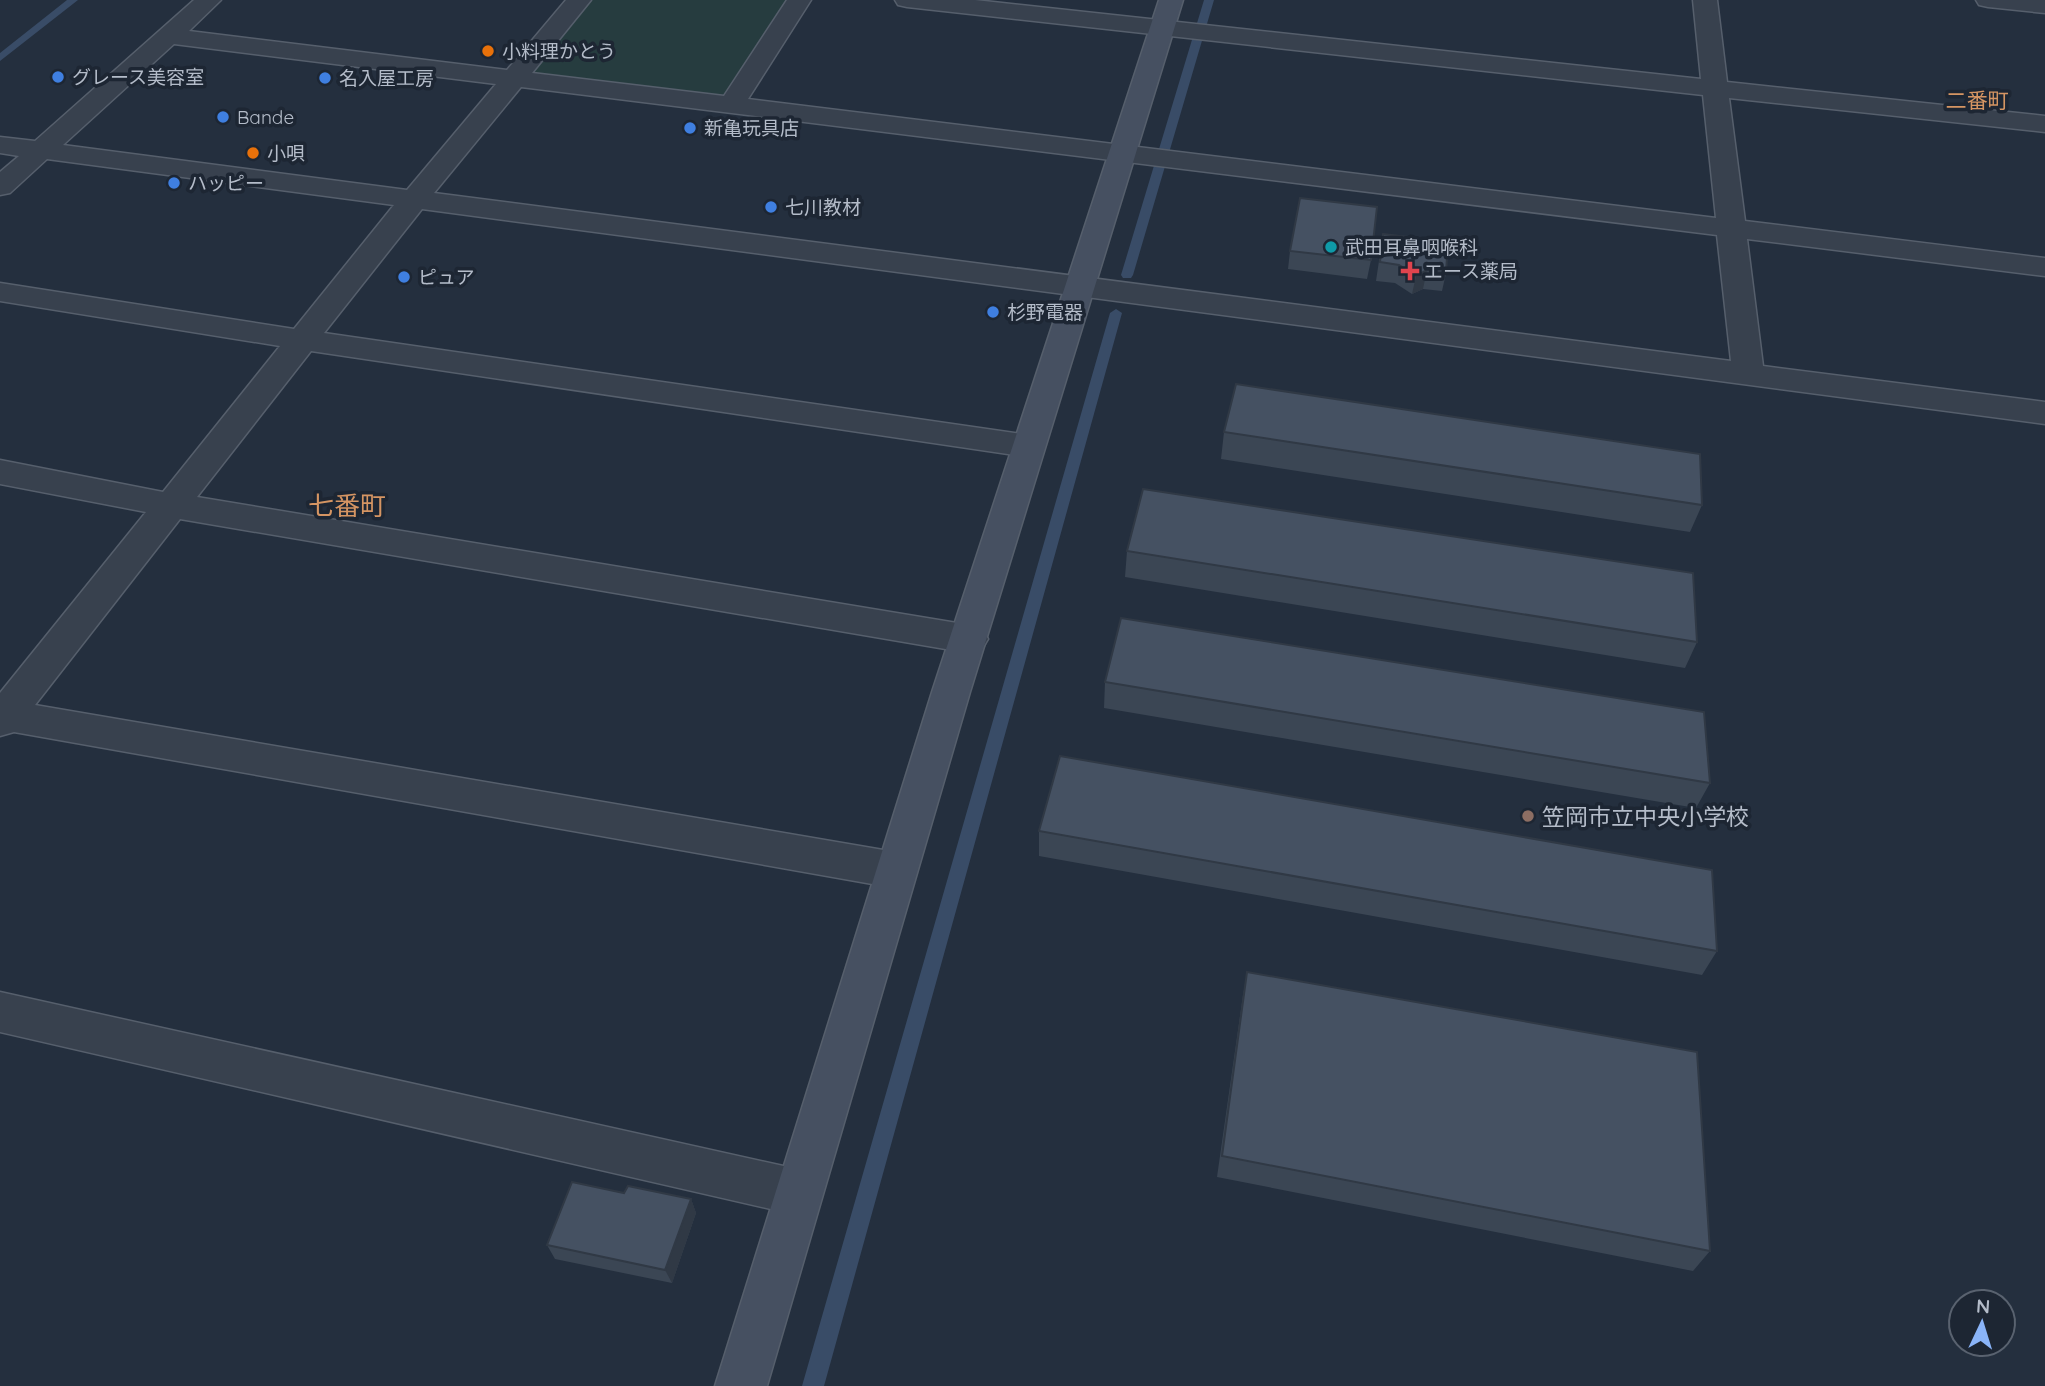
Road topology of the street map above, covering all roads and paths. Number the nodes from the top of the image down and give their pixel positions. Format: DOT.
graph roads {
  1 [pos="209,0"];
  2 [pos="579,0"];
  3 [pos="799,0"];
  4 [pos="906,0"];
  5 [pos="1705,0"];
  6 [pos="1988,0"];
  7 [pos="2045,6"];
  8 [pos="1183,23"];
  9 [pos="168,36"];
  10 [pos="515,80"];
  11 [pos="1713,89"];
  12 [pos="731,106"];
  13 [pos="2045,124"];
  14 [pos="0,145"];
  15 [pos="41,150"];
  16 [pos="1148,158"];
  17 [pos="0,187"];
  18 [pos="414,201"];
  19 [pos="1729,229"];
  20 [pos="2045,267"];
  21 [pos="1077,285"];
  22 [pos="0,292"];
  23 [pos="302,340"];
  24 [pos="1748,374"];
  25 [pos="2045,413"];
  26 [pos="1028,446"];
  27 [pos="0,472"];
  28 [pos="170,505"];
  29 [pos="969,639"];
  30 [pos="2,717"];
  31 [pos="895,870"];
  32 [pos="0,1012"];
  33 [pos="797,1192"];
  34 [pos="741,1386"];
  1 -- 9 [label="street"];
  2 -- 10 [label="street"];
  3 -- 12 [label="street"];
  4 -- 8 [label="street"];
  5 -- 11 [label="street"];
  6 -- 7 [label="street"];
  8 -- 11 [label="street"];
  8 -- 16 [label="street"];
  9 -- 10 [label="street"];
  9 -- 15 [label="street"];
  10 -- 12 [label="street"];
  10 -- 18 [label="street"];
  11 -- 13 [label="street"];
  11 -- 19 [label="street"];
  12 -- 16 [label="street"];
  14 -- 15 [label="street"];
  15 -- 17 [label="street"];
  15 -- 18 [label="street"];
  16 -- 19 [label="street"];
  16 -- 21 [label="street"];
  18 -- 21 [label="street"];
  18 -- 23 [label="street"];
  19 -- 20 [label="street"];
  19 -- 24 [label="street"];
  21 -- 24 [label="street"];
  21 -- 26 [label="street"];
  22 -- 23 [label="street"];
  23 -- 26 [label="street"];
  23 -- 28 [label="street"];
  24 -- 25 [label="street"];
  26 -- 29 [label="street"];
  27 -- 28 [label="street"];
  28 -- 29 [label="street"];
  28 -- 30 [label="street"];
  29 -- 31 [label="street"];
  30 -- 31 [label="street"];
  31 -- 33 [label="street"];
  32 -- 33 [label="street"];
  33 -- 34 [label="street"];
}
